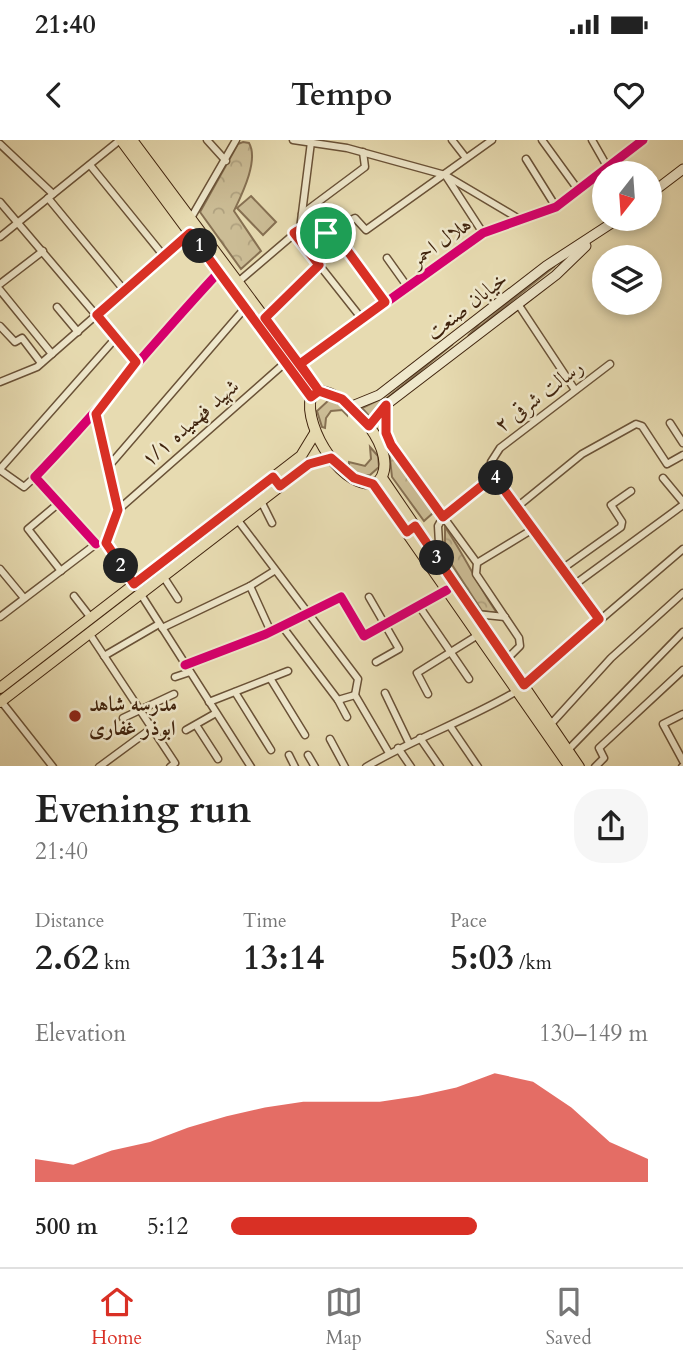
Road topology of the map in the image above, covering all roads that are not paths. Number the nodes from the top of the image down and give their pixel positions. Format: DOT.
graph roads {
  1 [pos="121,140"];
  2 [pos="132,140"];
  3 [pos="207,140"];
  4 [pos="236,140"];
  5 [pos="293,140"];
  6 [pos="354,140"];
  7 [pos="452,140"];
  8 [pos="492,140"];
  9 [pos="542,140"];
  10 [pos="592,140"];
  11 [pos="643,140"];
  12 [pos="311,142"];
  13 [pos="325,142"];
  14 [pos="0,144"];
  15 [pos="347,148"];
  16 [pos="363,152"];
  17 [pos="381,157"];
  18 [pos="466,158"];
  19 [pos="526,159"];
  20 [pos="226,161"];
  21 [pos="604,161"];
  22 [pos="617,161"];
  23 [pos="90,165"];
  24 [pos="145,165"];
  25 [pos="365,167"];
  26 [pos="683,169"];
  27 [pos="445,175"];
  28 [pos="592,181"];
  29 [pos="662,185"];
  30 [pos="579,191"];
  31 [pos="50,196"];
  32 [pos="0,202"];
  33 [pos="556,207"];
  34 [pos="302,214"];
  35 [pos="191,218"];
  36 [pos="522,220"];
  37 [pos="19,222"];
  38 [pos="297,231"];
  39 [pos="600,231"];
  40 [pos="601,231"];
  41 [pos="190,233"];
  42 [pos="326,233"];
  43 [pos="483,233"];
  44 [pos="0,237"];
  45 [pos="43,251"];
  46 [pos="163,256"];
  47 [pos="387,258"];
  48 [pos="319,265"];
  49 [pos="219,272"];
  50 [pos="238,282"];
  51 [pos="0,284"];
  52 [pos="407,286"];
  53 [pos="0,290"];
  54 [pos="124,290"];
  55 [pos="385,302"];
  56 [pos="518,304"];
  57 [pos="57,307"];
  58 [pos="245,308"];
  59 [pos="97,315"];
  60 [pos="265,318"];
  61 [pos="362,319"];
  62 [pos="0,326"];
  63 [pos="78,332"];
  64 [pos="456,335"];
  65 [pos="114,340"];
  66 [pos="464,345"];
  67 [pos="52,354"];
  68 [pos="136,362"];
  69 [pos="286,362"];
  70 [pos="41,363"];
  71 [pos="300,364"];
  72 [pos="610,364"];
  73 [pos="0,382"];
  74 [pos="575,390"];
  75 [pos="315,394"];
  76 [pos="386,405"];
  77 [pos="352,406"];
  78 [pos="96,414"];
  79 [pos="670,424"];
  80 [pos="369,426"];
  81 [pos="315,433"];
  82 [pos="683,443"];
  83 [pos="683,455"];
  84 [pos="331,458"];
  85 [pos="108,467"];
  86 [pos="0,470"];
  87 [pos="494,476"];
  88 [pos="35,477"];
  89 [pos="663,478"];
  90 [pos="378,481"];
  91 [pos="277,482"];
  92 [pos="631,491"];
  93 [pos="261,501"];
  94 [pos="59,503"];
  95 [pos="683,503"];
  96 [pos="517,507"];
  97 [pos="118,510"];
  98 [pos="443,517"];
  99 [pos="237,519"];
  100 [pos="272,523"];
  101 [pos="411,529"];
  102 [pos="533,529"];
  103 [pos="106,543"];
  104 [pos="96,544"];
  105 [pos="682,552"];
  106 [pos="440,561"];
  107 [pos="477,564"];
  108 [pos="0,569"];
  109 [pos="562,569"];
  110 [pos="61,571"];
  111 [pos="274,571"];
  112 [pos="163,576"];
  113 [pos="574,585"];
  114 [pos="250,586"];
  115 [pos="137,589"];
  116 [pos="447,590"];
  117 [pos="683,593"];
  118 [pos="74,596"];
  119 [pos="369,597"];
  120 [pos="24,598"];
  121 [pos="178,599"];
  122 [pos="419,606"];
  123 [pos="307,611"];
  124 [pos="476,614"];
  125 [pos="0,617"];
  126 [pos="505,617"];
  127 [pos="91,618"];
  128 [pos="599,619"];
  129 [pos="385,625"];
  130 [pos="160,626"];
  131 [pos="282,626"];
  132 [pos="271,632"];
  133 [pos="89,633"];
  134 [pos="682,633"];
  135 [pos="478,635"];
  136 [pos="450,652"];
  137 [pos="104,656"];
  138 [pos="507,659"];
  139 [pos="376,662"];
  140 [pos="188,668"];
  141 [pos="683,670"];
  142 [pos="288,671"];
  143 [pos="175,677"];
  144 [pos="270,678"];
  145 [pos="469,679"];
  146 [pos="0,688"];
  147 [pos="521,688"];
  148 [pos="235,692"];
  149 [pos="385,693"];
  150 [pos="174,694"];
  151 [pos="428,694"];
  152 [pos="355,695"];
  153 [pos="338,700"];
  154 [pos="1,702"];
  155 [pos="209,702"];
  156 [pos="139,709"];
  157 [pos="216,713"];
  158 [pos="683,714"];
  159 [pos="347,717"];
  160 [pos="123,718"];
  161 [pos="551,724"];
  162 [pos="196,725"];
  163 [pos="450,726"];
  164 [pos="152,728"];
  165 [pos="186,730"];
  166 [pos="305,735"];
  167 [pos="420,738"];
  168 [pos="330,739"];
  169 [pos="409,743"];
  170 [pos="398,748"];
  171 [pos="271,750"];
  172 [pos="568,750"];
  173 [pos="389,753"];
  174 [pos="289,755"];
  175 [pos="308,755"];
  176 [pos="218,759"];
  177 [pos="172,765"];
  178 [pos="683,765"];
  179 [pos="53,766"];
  180 [pos="99,766"];
  181 [pos="251,766"];
  182 [pos="295,766"];
  183 [pos="315,766"];
  184 [pos="345,766"];
  185 [pos="366,766"];
  186 [pos="411,766"];
  187 [pos="440,766"];
  188 [pos="478,766"];
  189 [pos="569,766"];
  190 [pos="579,766"];
  191 [pos="594,766"];
  1 -- 23 [label="street"];
  1 -- 24 [label="main road"];
  2 -- 24 [label="main road"];
  3 -- 20 [label="street"];
  4 -- 20 [label="street"];
  5 -- 12 [label="street"];
  6 -- 15 [label="street"];
  7 -- 18 [label="street"];
  8 -- 18 [label="street"];
  9 -- 30 [label="street"];
  10 -- 21 [label="street"];
  11 -- 22 [label="street, هلال احمر"];
  12 -- 13 [label="street"];
  12 -- 34 [label="street"];
  13 -- 15 [label="street"];
  14 -- 31 [label="street"];
  15 -- 16 [label="street"];
  16 -- 17 [label="street"];
  16 -- 25 [label="street"];
  17 -- 25 [label="street"];
  17 -- 27 [label="street"];
  18 -- 27 [label="street"];
  19 -- 33 [label="street"];
  20 -- 35 [label="street"];
  23 -- 31 [label="street"];
  23 -- 46 [label="street"];
  24 -- 35 [label="main road"];
  24 -- 41 [label="main road"];
  25 -- 34 [label="street"];
  26 -- 29 [label="main road"];
  27 -- 36 [label="street"];
  27 -- 42 [label="street"];
  27 -- 43 [label="street"];
  28 -- 30 [label="street, هلال احمر"];
  30 -- 33 [label="street, هلال احمر"];
  31 -- 37 [label="street"];
  31 -- 54 [label="street"];
  32 -- 37 [label="street"];
  33 -- 36 [label="street, هلال احمر"];
  34 -- 38 [label="street"];
  35 -- 50 [label="main road"];
  36 -- 43 [label="street, هلال احمر"];
  37 -- 44 [label="street"];
  37 -- 45 [label="street"];
  38 -- 42 [label="street"];
  38 -- 48 [label="street"];
  38 -- 50 [label="street"];
  39 -- 64 [label="main road, خیابان صنعت"];
  40 -- 56 [label="main road, خیابان صنعت"];
  41 -- 46 [label="street"];
  41 -- 49 [label="main road"];
  42 -- 55 [label="street"];
  43 -- 52 [label="street, هلال احمر"];
  45 -- 51 [label="street"];
  45 -- 59 [label="street"];
  46 -- 54 [label="street"];
  47 -- 52 [label="street"];
  48 -- 60 [label="street"];
  48 -- 61 [label="street"];
  49 -- 58 [label="main road"];
  49 -- 68 [label="street"];
  50 -- 60 [label="main road"];
  52 -- 55 [label="street, هلال احمر"];
  53 -- 67 [label="street"];
  54 -- 59 [label="street"];
  55 -- 61 [label="street, هلال احمر"];
  56 -- 66 [label="main road, خیابان صنعت"];
  56 -- 74 [label="street"];
  57 -- 63 [label="street"];
  58 -- 69 [label="main road"];
  58 -- 85 [label="street"];
  59 -- 63 [label="street"];
  59 -- 65 [label="street"];
  60 -- 71 [label="main road"];
  61 -- 71 [label="street, هلال احمر"];
  62 -- 70 [label="street"];
  63 -- 67 [label="street"];
  64 -- 66 [label="main road"];
  64 -- 77 [label="main road, خیابان صنعت"];
  65 -- 68 [label="street"];
  65 -- 86 [label="street"];
  66 -- 76 [label="main road, خیابان صنعت"];
  67 -- 70 [label="street"];
  68 -- 78 [label="street"];
  69 -- 75 [label="main road"];
  69 -- 97 [label="street, شهید فهمیده ۱/۱"];
  70 -- 73 [label="street"];
  71 -- 75 [label="main road"];
  72 -- 74 [label="street, رسالت شرقی ۲"];
  74 -- 87 [label="street, رسالت شرقی ۲"];
  75 -- 77 [label="main road"];
  75 -- 81 [label="main road"];
  76 -- 80 [label="main road, خیابان صنعت"];
  76 -- 98 [label="street"];
  77 -- 80 [label="main road"];
  78 -- 85 [label="street"];
  78 -- 88 [label="street"];
  79 -- 82 [label="street"];
  80 -- 90 [label="main road"];
  81 -- 84 [label="main road"];
  81 -- 91 [label="main road"];
  83 -- 96 [label="street"];
  84 -- 90 [label="main road"];
  84 -- 91 [label="main road"];
  85 -- 97 [label="street"];
  86 -- 88 [label="street"];
  87 -- 96 [label="street"];
  87 -- 98 [label="street"];
  88 -- 94 [label="street"];
  89 -- 95 [label="street"];
  90 -- 101 [label="main road"];
  91 -- 93 [label="main road"];
  91 -- 115 [label="main road"];
  92 -- 109 [label="street"];
  93 -- 99 [label="main road"];
  93 -- 100 [label="street"];
  94 -- 104 [label="street"];
  94 -- 110 [label="street"];
  95 -- 113 [label="street"];
  96 -- 102 [label="street"];
  97 -- 103 [label="street"];
  98 -- 106 [label="street"];
  98 -- 107 [label="street"];
  99 -- 111 [label="street"];
  99 -- 112 [label="main road"];
  101 -- 106 [label="main road"];
  101 -- 116 [label="main road"];
  102 -- 107 [label="street"];
  102 -- 109 [label="street"];
  103 -- 104 [label="street"];
  103 -- 115 [label="street"];
  104 -- 110 [label="street"];
  105 -- 128 [label="street"];
  106 -- 124 [label="main road"];
  107 -- 126 [label="street"];
  108 -- 120 [label="street"];
  109 -- 113 [label="street"];
  110 -- 120 [label="street"];
  111 -- 114 [label="street"];
  111 -- 123 [label="street"];
  112 -- 115 [label="main road"];
  112 -- 121 [label="street"];
  113 -- 128 [label="street"];
  114 -- 130 [label="street"];
  114 -- 132 [label="street"];
  115 -- 127 [label="main road"];
  115 -- 130 [label="street"];
  115 -- 133 [label="main road"];
  116 -- 122 [label="street"];
  116 -- 135 [label="main road"];
  117 -- 161 [label="street"];
  118 -- 127 [label="street"];
  119 -- 129 [label="street"];
  120 -- 125 [label="street"];
  122 -- 129 [label="street"];
  122 -- 136 [label="street"];
  123 -- 129 [label="street"];
  123 -- 131 [label="street"];
  123 -- 152 [label="street"];
  124 -- 126 [label="street"];
  124 -- 138 [label="main road"];
  126 -- 138 [label="street"];
  127 -- 146 [label="main road"];
  128 -- 147 [label="street"];
  129 -- 139 [label="street"];
  130 -- 137 [label="street"];
  130 -- 140 [label="street"];
  131 -- 132 [label="street"];
  131 -- 153 [label="street"];
  132 -- 140 [label="street"];
  133 -- 137 [label="street"];
  133 -- 154 [label="main road"];
  134 -- 172 [label="street"];
  135 -- 136 [label="street"];
  135 -- 147 [label="main road"];
  136 -- 145 [label="street"];
  136 -- 151 [label="street"];
  137 -- 156 [label="street"];
  138 -- 147 [label="main road"];
  140 -- 143 [label="street"];
  140 -- 155 [label="street"];
  141 -- 191 [label="street"];
  142 -- 144 [label="street"];
  144 -- 148 [label="street"];
  144 -- 166 [label="street"];
  147 -- 161 [label="main road"];
  147 -- 163 [label="street"];
  147 -- 189 [label="main road"];
  148 -- 155 [label="street"];
  148 -- 171 [label="street"];
  149 -- 169 [label="street"];
  150 -- 156 [label="street"];
  152 -- 153 [label="street"];
  152 -- 173 [label="street"];
  153 -- 159 [label="street"];
  154 -- 179 [label="street"];
  155 -- 157 [label="street"];
  156 -- 160 [label="street"];
  156 -- 164 [label="street"];
  157 -- 162 [label="street"];
  157 -- 181 [label="street"];
  158 -- 178 [label="street"];
  161 -- 172 [label="main road"];
  162 -- 165 [label="street"];
  162 -- 176 [label="street"];
  163 -- 167 [label="street"];
  163 -- 188 [label="street"];
  164 -- 177 [label="street"];
  164 -- 180 [label="street"];
  167 -- 169 [label="street"];
  167 -- 187 [label="street"];
  168 -- 184 [label="street"];
  169 -- 170 [label="street"];
  170 -- 173 [label="street"];
  170 -- 186 [label="street"];
  172 -- 190 [label="main road"];
  173 -- 185 [label="street"];
  174 -- 182 [label="street"];
  175 -- 183 [label="street"];
}
